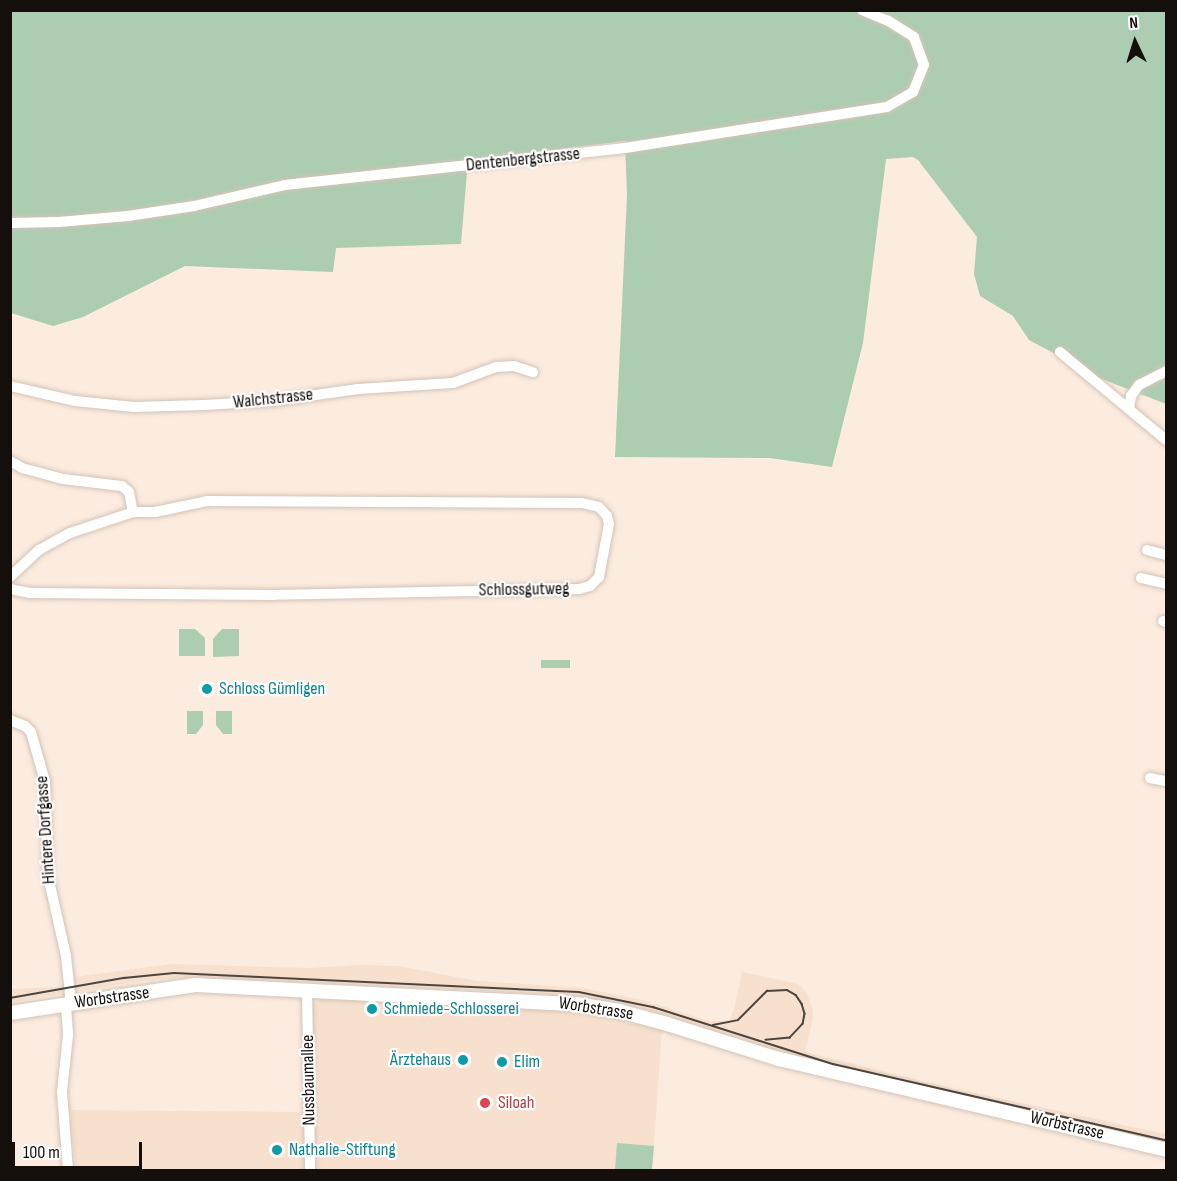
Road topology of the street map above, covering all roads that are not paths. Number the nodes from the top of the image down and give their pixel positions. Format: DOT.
graph roads {
  1 [pos="862,10"];
  2 [pos="10,223"];
  3 [pos="1060,352"];
  4 [pos="1167,371"];
  5 [pos="533,372"];
  6 [pos="10,386"];
  7 [pos="1129,410"];
  8 [pos="1167,440"];
  9 [pos="10,461"];
  10 [pos="133,512"];
  11 [pos="1147,550"];
  12 [pos="1167,555"];
  13 [pos="10,577"];
  14 [pos="1141,578"];
  15 [pos="1167,584"];
  16 [pos="10,589"];
  17 [pos="10,720"];
  18 [pos="1150,778"];
  19 [pos="1167,781"];
  20 [pos="307,990"];
  21 [pos="68,1004"];
  22 [pos="10,1013"];
  23 [pos="1167,1150"];
  24 [pos="68,1170"];
  25 [pos="310,1170"];
  1 -- 2 [label="street, Dentenbergstrasse"];
  3 -- 7 [label="street"];
  4 -- 7 [label="street"];
  5 -- 6 [label="street, Walchstrasse"];
  7 -- 8 [label="street"];
  9 -- 10 [label="street"];
  10 -- 13 [label="street"];
  10 -- 16 [label="street, Schlossgutweg"];
  11 -- 12 [label="street"];
  14 -- 15 [label="street"];
  17 -- 21 [label="street, Hintere Dorfgasse"];
  18 -- 19 [label="street"];
  20 -- 21 [label="main road, Worbstrasse"];
  20 -- 23 [label="main road, Worbstrasse"];
  20 -- 25 [label="street, Nussbaumallee"];
  21 -- 22 [label="main road, Worbstrasse"];
  21 -- 24 [label="street, Hintere Dorfgasse"];
}
